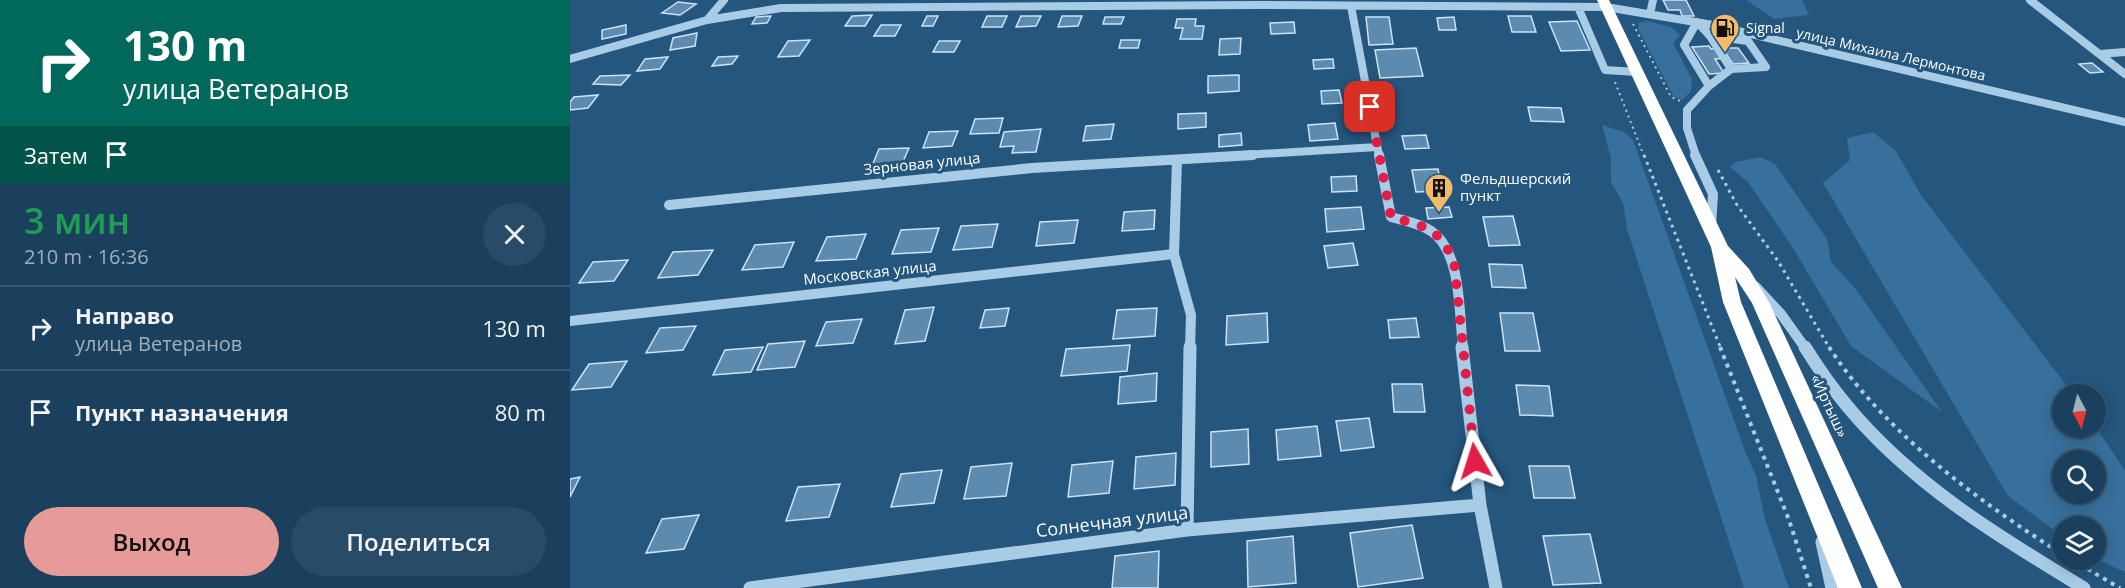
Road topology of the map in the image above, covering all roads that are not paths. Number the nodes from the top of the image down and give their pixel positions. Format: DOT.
graph roads {
  1 [pos="724,0"];
  2 [pos="1653,0"];
  3 [pos="2030,0"];
  4 [pos="1256,2"];
  5 [pos="992,3"];
  6 [pos="1605,3"];
  7 [pos="1352,6"];
  8 [pos="1578,7"];
  9 [pos="1650,14"];
  10 [pos="707,20"];
  11 [pos="1696,22"];
  12 [pos="1710,36"];
  13 [pos="2125,52"];
  14 [pos="2100,54"];
  15 [pos="570,59"];
  16 [pos="1731,69"];
  17 [pos="1637,72"];
  18 [pos="2125,74"];
  19 [pos="1710,87"];
  20 [pos="2125,122"];
  21 [pos="1377,147"];
  22 [pos="1177,160"];
  23 [pos="669,205"];
  24 [pos="1711,227"];
  25 [pos="1720,247"];
  26 [pos="1174,254"];
  27 [pos="1743,274"];
  28 [pos="570,321"];
  29 [pos="1812,498"];
  30 [pos="1480,505"];
  31 [pos="1187,530"];
  32 [pos="750,588"];
  33 [pos="1496,588"];
  34 [pos="1832,588"];
  35 [pos="1850,588"];
  36 [pos="1890,588"];
  37 [pos="2084,588"];
  1 -- 10 [label="street"];
  2 -- 9 [label="street"];
  3 -- 14 [label="street"];
  4 -- 5 [label="street, улица Михаила Лермонтова"];
  4 -- 7 [label="street, улица Михаила Лермонтова"];
  5 -- 10 [label="street, улица Михаила Лермонтова"];
  6 -- 8 [label="street, улица Михаила Лермонтова"];
  6 -- 9 [label="street, улица Михаила Лермонтова"];
  6 -- 17 [label="highway, «Иртыш»"];
  7 -- 8 [label="street, улица Михаила Лермонтова"];
  7 -- 21 [label="street"];
  8 -- 17 [label="street"];
  9 -- 11 [label="street, улица Михаила Лермонтова"];
  10 -- 15 [label="street, улица Михаила Лермонтова"];
  11 -- 12 [label="street"];
  11 -- 19 [label="street"];
  11 -- 20 [label="street, улица Михаила Лермонтова"];
  12 -- 16 [label="street"];
  12 -- 16 [label="street"];
  13 -- 14 [label="street"];
  14 -- 18 [label="street"];
  16 -- 19 [label="street"];
  17 -- 24 [label="highway, «Иртыш»"];
  19 -- 24 [label="street"];
  21 -- 22 [label="street, Зерновая улица"];
  21 -- 30 [label="street"];
  22 -- 23 [label="street, Зерновая улица"];
  22 -- 26 [label="street"];
  24 -- 25 [label="highway, «Иртыш»"];
  25 -- 27 [label="highway, «Иртыш»"];
  25 -- 29 [label="highway, «Иртыш»"];
  26 -- 28 [label="street, Московская улица"];
  26 -- 31 [label="street"];
  27 -- 36 [label="highway, «Иртыш»"];
  27 -- 37 [label="street"];
  29 -- 34 [label="street"];
  29 -- 35 [label="highway, «Иртыш»"];
  30 -- 31 [label="street, Солнечная улица"];
  30 -- 33 [label="street"];
  31 -- 32 [label="street, Солнечная улица"];
}
